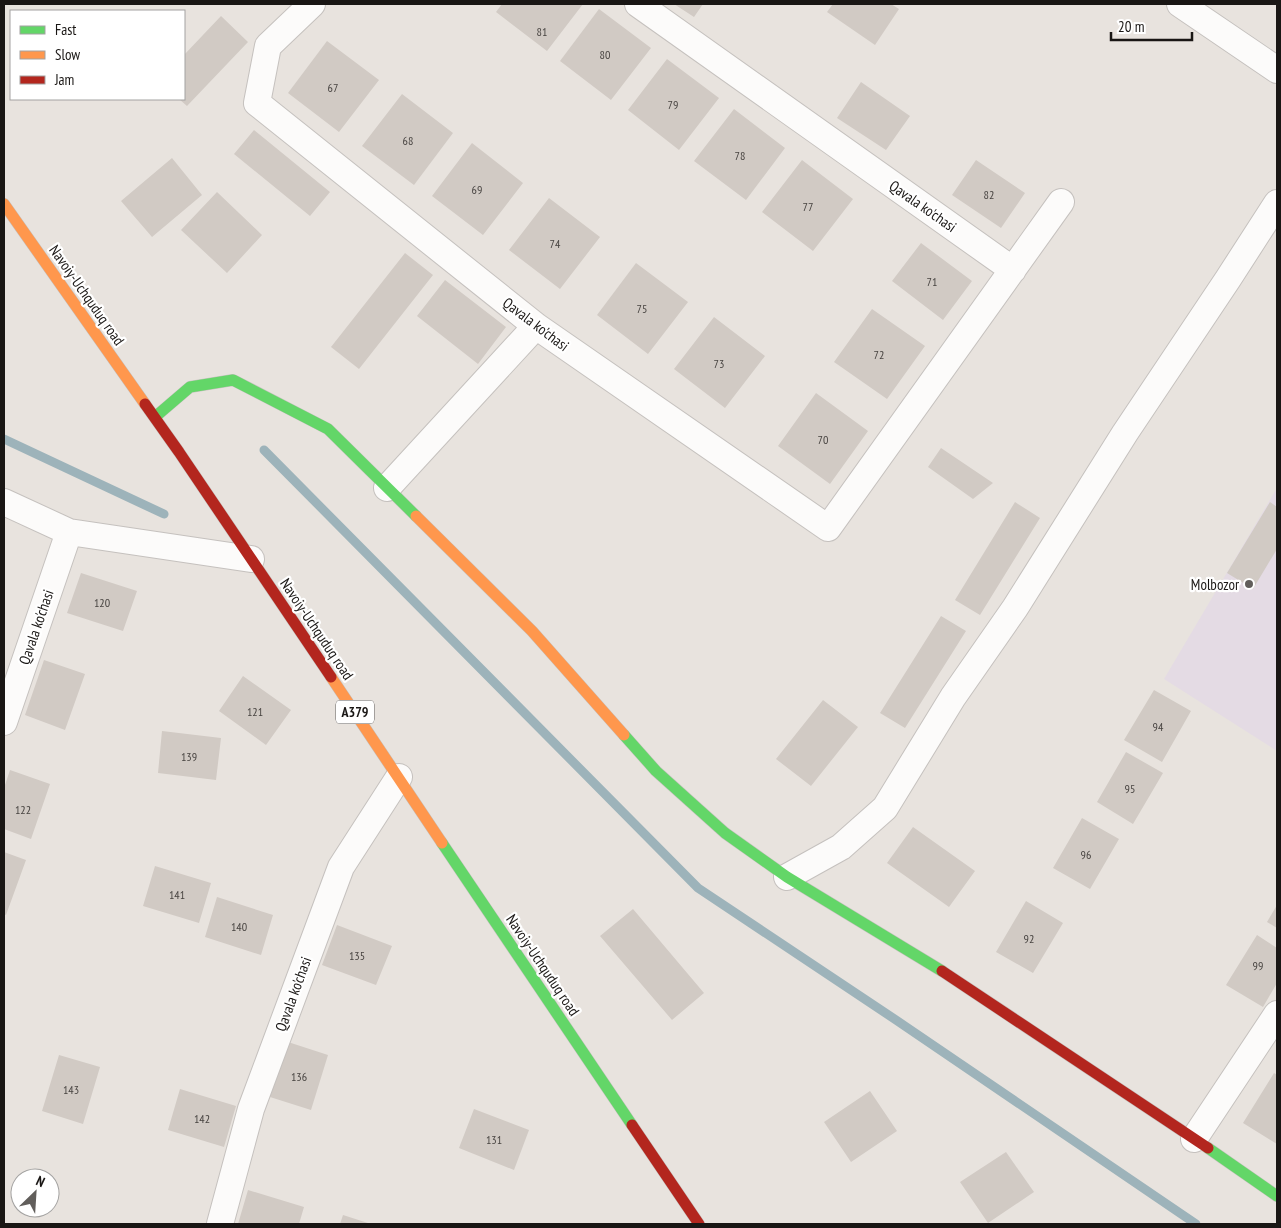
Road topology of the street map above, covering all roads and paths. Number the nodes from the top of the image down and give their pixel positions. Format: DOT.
graph roads {
  1 [pos="312,4"];
  2 [pos="638,4"];
  3 [pos="1180,4"];
  4 [pos="1277,70"];
  5 [pos="1061,202"];
  6 [pos="1277,203"];
  7 [pos="4,204"];
  8 [pos="1012,270"];
  9 [pos="536,326"];
  10 [pos="155,417"];
  11 [pos="388,488"];
  12 [pos="4,502"];
  13 [pos="69,532"];
  14 [pos="251,559"];
  15 [pos="4,722"];
  16 [pos="399,777"];
  17 [pos="787,876"];
  18 [pos="1277,1014"];
  19 [pos="1194,1139"];
  20 [pos="1277,1196"];
  21 [pos="220,1224"];
  22 [pos="699,1224"];
  1 -- 9 [label="street, Qavala ko'chasi"];
  2 -- 8 [label="street, Qavala ko'chasi"];
  3 -- 4 [label="street"];
  5 -- 8 [label="street"];
  6 -- 17 [label="street"];
  7 -- 10 [label="main road, Navoiy-Uchquduq road / A379"];
  8 -- 9 [label="street, Qavala ko'chasi"];
  9 -- 11 [label="street"];
  10 -- 11 [label="main road"];
  10 -- 14 [label="main road, Navoiy-Uchquduq road / A379"];
  11 -- 17 [label="main road"];
  12 -- 13 [label="street"];
  13 -- 14 [label="street"];
  13 -- 15 [label="street, Qavala ko'chasi"];
  14 -- 16 [label="main road, Navoiy-Uchquduq road / A379"];
  16 -- 21 [label="street, Qavala ko'chasi"];
  16 -- 22 [label="main road, Navoiy-Uchquduq road / A379"];
  17 -- 19 [label="main road"];
  18 -- 19 [label="street"];
  19 -- 20 [label="main road"];
}
